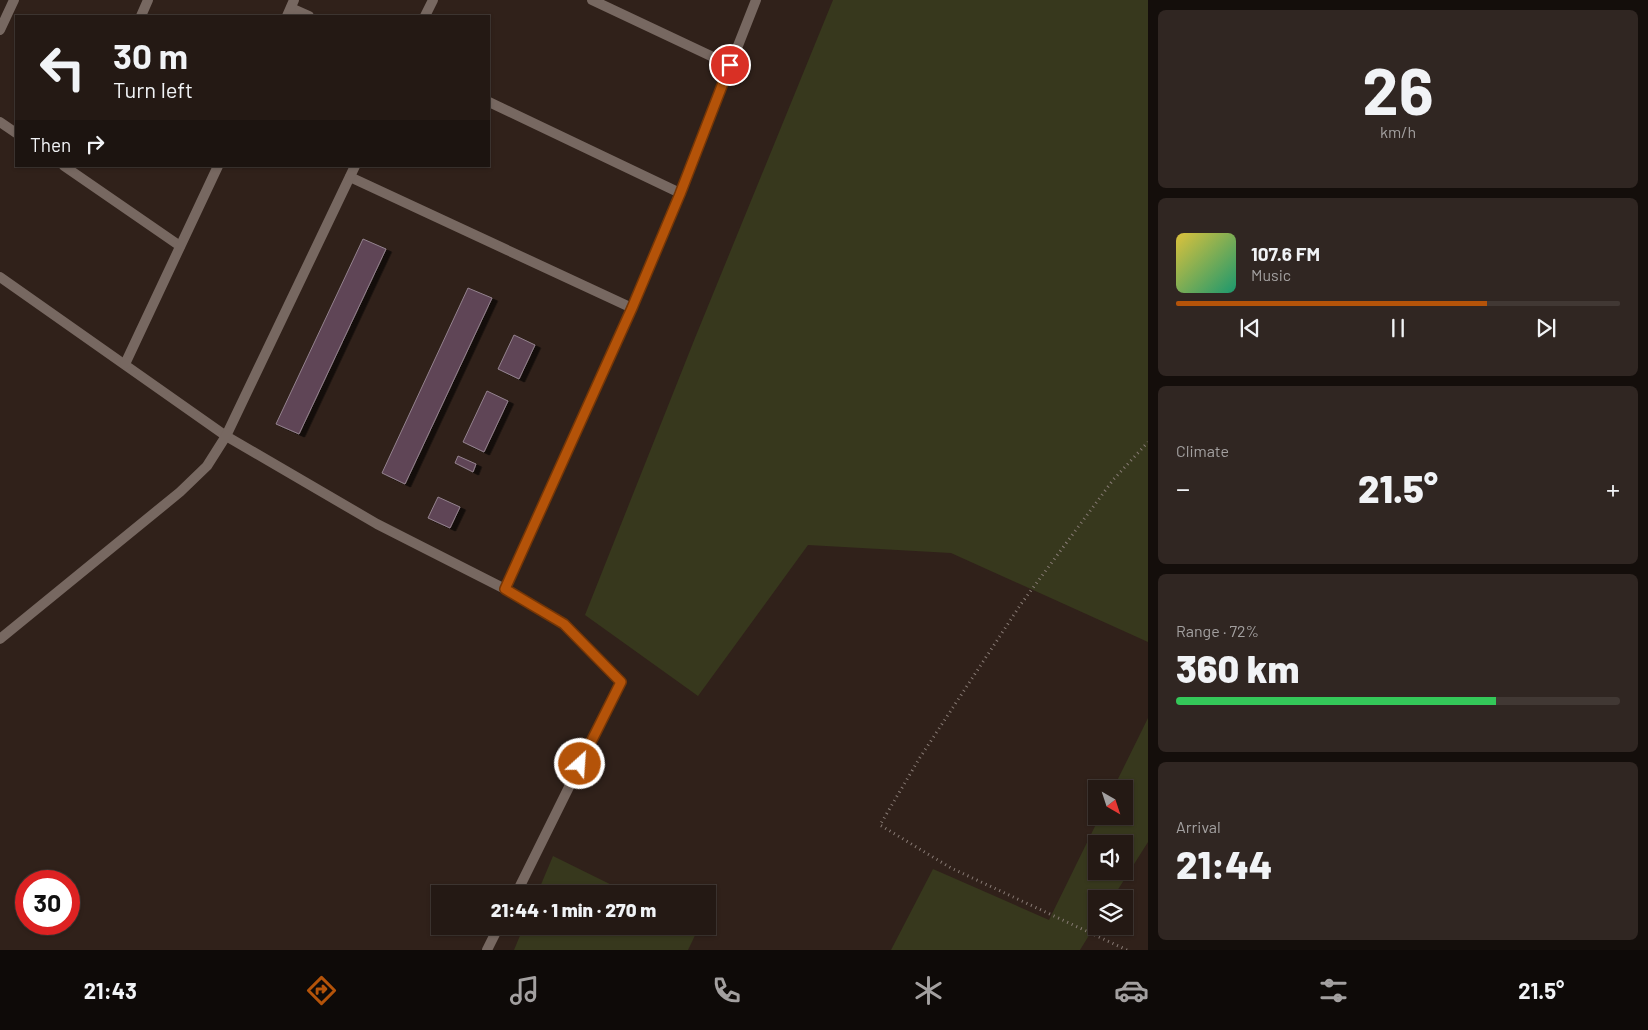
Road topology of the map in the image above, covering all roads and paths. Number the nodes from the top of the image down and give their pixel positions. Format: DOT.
graph roads {
  1 [pos="14,0"];
  2 [pos="148,0"];
  3 [pos="433,0"];
  4 [pos="592,0"];
  5 [pos="756,0"];
  6 [pos="291,8"];
  7 [pos="141,15"];
  8 [pos="307,15"];
  9 [pos="426,15"];
  10 [pos="0,30"];
  11 [pos="730,65"];
  12 [pos="490,102"];
  13 [pos="0,122"];
  14 [pos="15,132"];
  15 [pos="218,167"];
  16 [pos="355,167"];
  17 [pos="69,168"];
  18 [pos="350,177"];
  19 [pos="680,194"];
  20 [pos="180,246"];
  21 [pos="0,277"];
  22 [pos="632,308"];
  23 [pos="125,364"];
  24 [pos="226,436"];
  25 [pos="1148,442"];
  26 [pos="505,589"];
  27 [pos="0,639"];
  28 [pos="520,885"];
  29 [pos="496,935"];
  30 [pos="488,950"];
  31 [pos="1127,950"];
  1 -- 10 [label="street"];
  2 -- 7 [label="street"];
  3 -- 9 [label="street"];
  4 -- 11 [label="street"];
  5 -- 11 [label="street"];
  6 -- 8 [label="street"];
  11 -- 19 [label="street"];
  12 -- 19 [label="street"];
  13 -- 14 [label="street"];
  15 -- 20 [label="street"];
  16 -- 18 [label="street"];
  17 -- 20 [label="street"];
  18 -- 22 [label="street"];
  18 -- 24 [label="street"];
  19 -- 22 [label="street"];
  20 -- 23 [label="street"];
  21 -- 23 [label="street"];
  22 -- 26 [label="street"];
  23 -- 24 [label="street"];
  24 -- 26 [label="street"];
  24 -- 27 [label="street"];
  25 -- 31 [label="path"];
  26 -- 28 [label="street"];
  29 -- 30 [label="street"];
}
